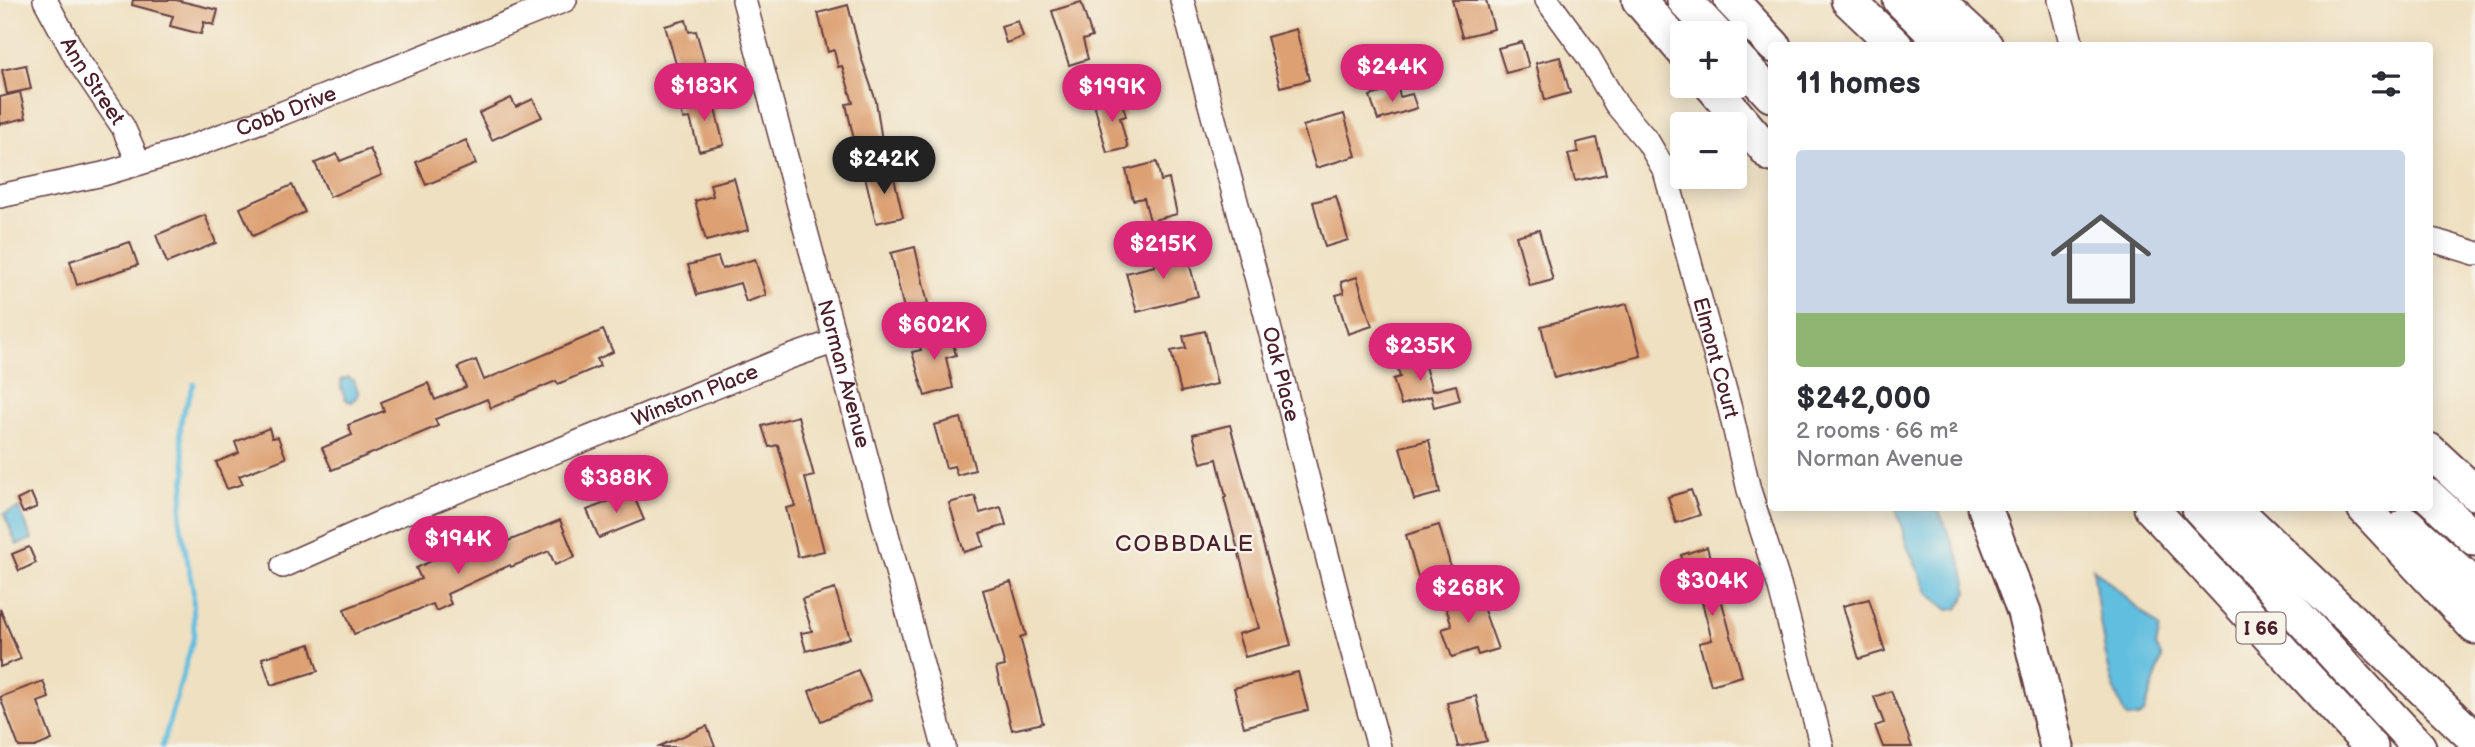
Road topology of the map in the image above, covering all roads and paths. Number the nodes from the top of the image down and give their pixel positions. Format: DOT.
graph roads {
  1 [pos="45,0"];
  2 [pos="565,0"];
  3 [pos="744,0"];
  4 [pos="1182,0"];
  5 [pos="1547,0"];
  6 [pos="1639,0"];
  7 [pos="1684,0"];
  8 [pos="1731,0"];
  9 [pos="1849,0"];
  10 [pos="1900,0"];
  11 [pos="1936,0"];
  12 [pos="2060,0"];
  13 [pos="1704,21"];
  14 [pos="1670,36"];
  15 [pos="1770,42"];
  16 [pos="1892,42"];
  17 [pos="1942,42"];
  18 [pos="1982,42"];
  19 [pos="2071,42"];
  20 [pos="1747,69"];
  21 [pos="1768,92"];
  22 [pos="1722,98"];
  23 [pos="1768,151"];
  24 [pos="139,163"];
  25 [pos="0,196"];
  26 [pos="2433,240"];
  27 [pos="2475,253"];
  28 [pos="836,341"];
  29 [pos="2433,454"];
  30 [pos="2475,492"];
  31 [pos="2433,500"];
  32 [pos="1987,511"];
  33 [pos="2154,511"];
  34 [pos="2202,511"];
  35 [pos="2237,511"];
  36 [pos="2367,511"];
  37 [pos="2391,511"];
  38 [pos="2475,539"];
  39 [pos="283,566"];
  40 [pos="2475,586"];
  41 [pos="2475,627"];
  42 [pos="2475,739"];
  43 [pos="943,747"];
  44 [pos="1379,747"];
  45 [pos="1822,747"];
  46 [pos="2057,747"];
  47 [pos="2371,747"];
  48 [pos="2419,747"];
  1 -- 24 [label="street, Ann Street"];
  2 -- 24 [label="street, Cobb Drive"];
  3 -- 28 [label="street, Norman Avenue"];
  4 -- 44 [label="street, Oak Place"];
  5 -- 45 [label="street, Elmont Court"];
  6 -- 14 [label="highway"];
  7 -- 13 [label="highway"];
  8 -- 15 [label="highway"];
  9 -- 16 [label="highway"];
  10 -- 17 [label="highway"];
  11 -- 18 [label="highway"];
  12 -- 19 [label="street"];
  20 -- 21 [label="highway"];
  22 -- 23 [label="highway"];
  24 -- 25 [label="street, Cobb Drive"];
  26 -- 27 [label="street"];
  28 -- 39 [label="street, Winston Place"];
  28 -- 43 [label="street, Norman Avenue"];
  29 -- 30 [label="highway"];
  31 -- 38 [label="highway"];
  32 -- 46 [label="highway"];
  33 -- 47 [label="highway, I 66"];
  34 -- 48 [label="highway"];
  35 -- 42 [label="highway"];
  36 -- 41 [label="highway"];
  37 -- 40 [label="highway"];
}
